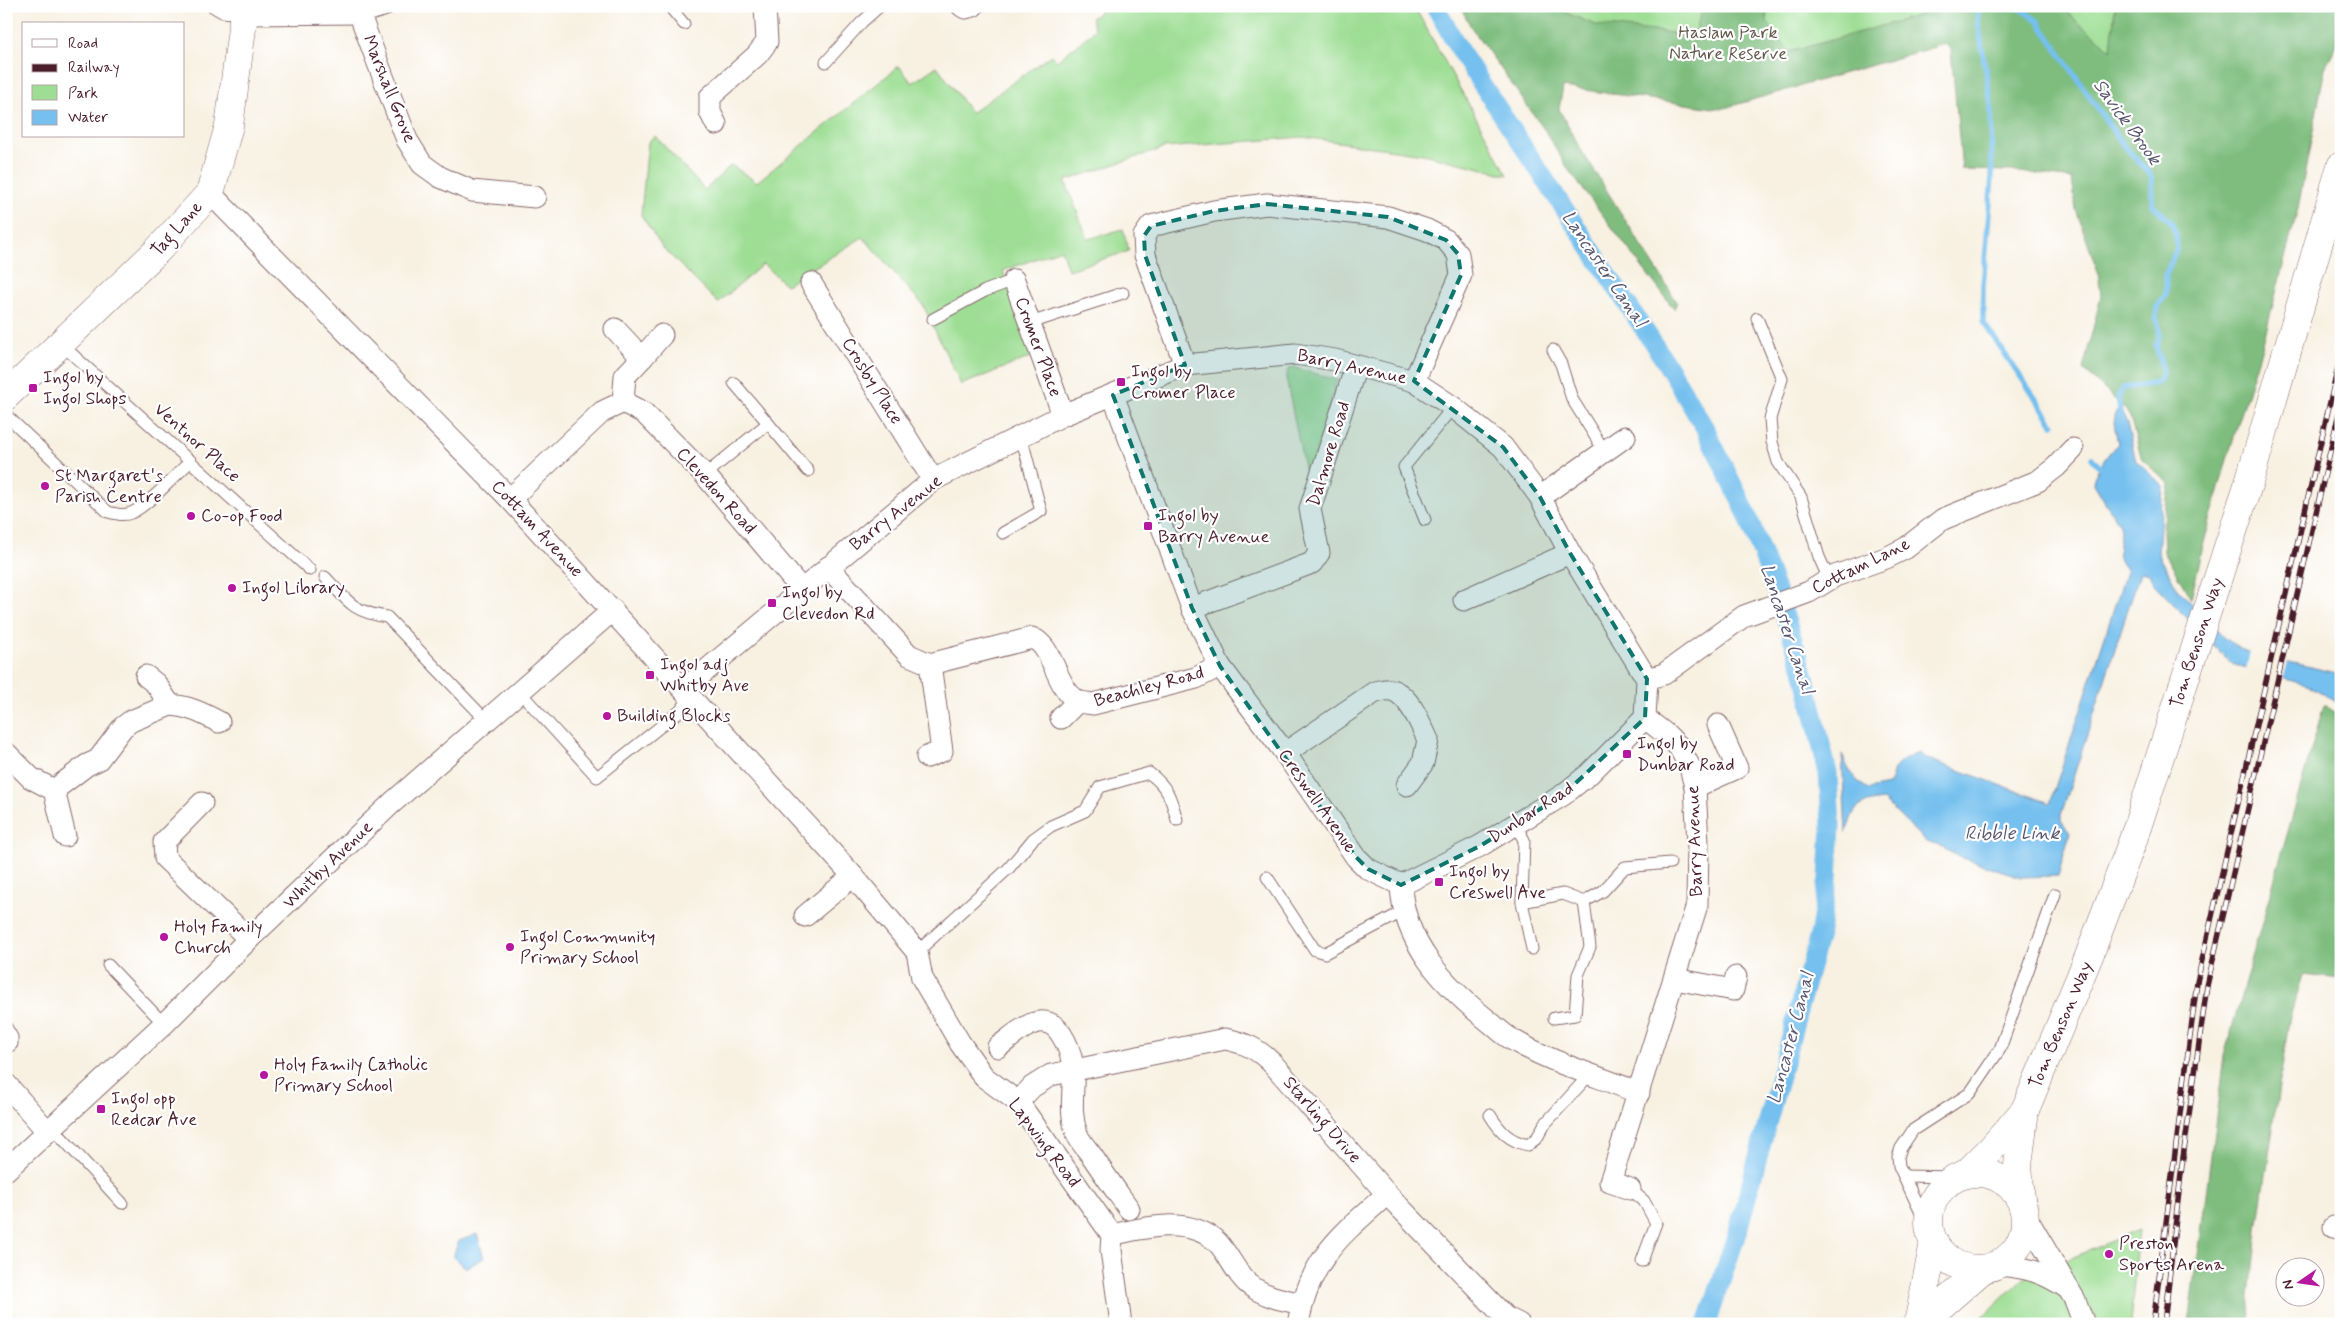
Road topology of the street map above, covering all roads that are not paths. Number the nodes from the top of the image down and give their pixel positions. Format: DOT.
graph roads {
  1 [pos="212,6"];
  2 [pos="383,6"];
  3 [pos="669,6"];
  4 [pos="764,6"];
  5 [pos="880,6"];
  6 [pos="962,6"];
  7 [pos="973,6"];
  8 [pos="245,10"];
  9 [pos="359,13"];
  10 [pos="684,24"];
  11 [pos="826,62"];
  12 [pos="716,124"];
  13 [pos="2341,166"];
  14 [pos="210,193"];
  15 [pos="535,197"];
  16 [pos="1014,280"];
  17 [pos="810,283"];
  18 [pos="1123,293"];
  19 [pos="1757,318"];
  20 [pos="933,319"];
  21 [pos="1030,322"];
  22 [pos="615,329"];
  23 [pos="662,335"];
  24 [pos="61,344"];
  25 [pos="1553,350"];
  26 [pos="642,358"];
  27 [pos="1184,365"];
  28 [pos="1356,366"];
  29 [pos="1414,381"];
  30 [pos="734,383"];
  31 [pos="1113,395"];
  32 [pos="6,396"];
  33 [pos="623,402"];
  34 [pos="1453,407"];
  35 [pos="6,415"];
  36 [pos="1063,416"];
  37 [pos="768,423"];
  38 [pos="1021,436"];
  39 [pos="1626,437"];
  40 [pos="2073,449"];
  41 [pos="1605,452"];
  42 [pos="191,461"];
  43 [pos="808,471"];
  44 [pos="705,475"];
  45 [pos="933,480"];
  46 [pos="1540,497"];
  47 [pos="510,499"];
  48 [pos="1425,520"];
  49 [pos="1003,533"];
  50 [pos="1570,554"];
  51 [pos="828,567"];
  52 [pos="310,570"];
  53 [pos="325,577"];
  54 [pos="1829,579"];
  55 [pos="802,590"];
  56 [pos="1463,597"];
  57 [pos="1192,608"];
  58 [pos="613,610"];
  59 [pos="930,664"];
  60 [pos="1220,666"];
  61 [pos="146,676"];
  62 [pos="1647,679"];
  63 [pos="519,691"];
  64 [pos="688,693"];
  65 [pos="1078,701"];
  66 [pos="170,705"];
  67 [pos="1061,718"];
  68 [pos="1645,718"];
  69 [pos="486,720"];
  70 [pos="219,722"];
  71 [pos="1718,725"];
  72 [pos="6,753"];
  73 [pos="1284,754"];
  74 [pos="927,757"];
  75 [pos="1407,785"];
  76 [pos="1695,787"];
  77 [pos="54,790"];
  78 [pos="202,804"];
  79 [pos="1177,820"];
  80 [pos="1515,824"];
  81 [pos="65,836"];
  82 [pos="1670,863"];
  83 [pos="853,876"];
  84 [pos="1267,877"];
  85 [pos="1402,886"];
  86 [pos="2055,894"];
  87 [pos="1522,902"];
  88 [pos="1584,902"];
  89 [pos="1404,911"];
  90 [pos="805,916"];
  91 [pos="249,939"];
  92 [pos="1532,950"];
  93 [pos="916,952"];
  94 [pos="108,965"];
  95 [pos="1736,977"];
  96 [pos="1675,979"];
  97 [pos="1554,1018"];
  98 [pos="164,1024"];
  99 [pos="6,1027"];
  100 [pos="998,1047"];
  101 [pos="6,1049"];
  102 [pos="1075,1070"];
  103 [pos="1591,1074"];
  104 [pos="6,1084"];
  105 [pos="1639,1093"];
  106 [pos="1018,1102"];
  107 [pos="2025,1110"];
  108 [pos="1490,1115"];
  109 [pos="49,1129"];
  110 [pos="6,1170"];
  111 [pos="1961,1175"];
  112 [pos="1905,1176"];
  113 [pos="1630,1189"];
  114 [pos="1387,1194"];
  115 [pos="122,1202"];
  116 [pos="2023,1207"];
  117 [pos="1130,1209"];
  118 [pos="1112,1235"];
  119 [pos="1932,1237"];
  120 [pos="1642,1261"];
  121 [pos="1990,1267"];
  122 [pos="2069,1290"];
  123 [pos="1300,1314"];
  124 [pos="1508,1322"];
  125 [pos="1121,1324"];
  126 [pos="1919,1324"];
  127 [pos="2084,1324"];
  1 -- 8 [label="lane"];
  2 -- 9 [label="street"];
  3 -- 10 [label="lane"];
  4 -- 12 [label="street"];
  5 -- 11 [label="lane"];
  6 -- 7 [label="street"];
  8 -- 9 [label="street"];
  8 -- 14 [label="main road, Tag Lane"];
  9 -- 15 [label="street, Marshall Grove"];
  13 -- 107 [label="main road, Tom Benson Way"];
  14 -- 24 [label="main road, Tag Lane"];
  14 -- 47 [label="street, Cottam Avenue"];
  16 -- 20 [label="lane"];
  16 -- 21 [label="street, Cromer Place"];
  17 -- 45 [label="street, Crosby Place"];
  18 -- 21 [label="lane"];
  19 -- 54 [label="lane"];
  21 -- 36 [label="street, Cromer Place"];
  22 -- 26 [label="street"];
  23 -- 26 [label="street"];
  24 -- 32 [label="main road, Tag Lane"];
  24 -- 42 [label="lane, Ventnor Place"];
  25 -- 41 [label="lane"];
  26 -- 33 [label="street"];
  27 -- 28 [label="street, Barry Avenue"];
  27 -- 29 [label="street"];
  27 -- 31 [label="street, Barry Avenue"];
  28 -- 29 [label="street, Barry Avenue"];
  28 -- 57 [label="street, Dalmore Road"];
  29 -- 34 [label="street, Barry Avenue"];
  30 -- 37 [label="lane"];
  31 -- 36 [label="street, Barry Avenue"];
  31 -- 57 [label="street, Creswell Avenue"];
  33 -- 44 [label="street, Clevedon Road"];
  33 -- 47 [label="street"];
  34 -- 46 [label="street, Barry Avenue"];
  34 -- 48 [label="lane"];
  35 -- 42 [label="lane"];
  36 -- 38 [label="street, Barry Avenue"];
  37 -- 43 [label="lane"];
  37 -- 44 [label="lane"];
  38 -- 45 [label="street, Barry Avenue"];
  38 -- 49 [label="lane"];
  39 -- 41 [label="street"];
  40 -- 54 [label="street, Cottam Lane"];
  41 -- 46 [label="street"];
  42 -- 52 [label="lane, Ventnor Place"];
  44 -- 55 [label="street, Clevedon Road"];
  45 -- 51 [label="street, Barry Avenue"];
  46 -- 50 [label="street, Barry Avenue"];
  47 -- 58 [label="street, Cottam Avenue"];
  50 -- 56 [label="street"];
  50 -- 62 [label="street, Barry Avenue"];
  51 -- 55 [label="street, Barry Avenue"];
  51 -- 59 [label="street"];
  53 -- 69 [label="lane"];
  54 -- 62 [label="street, Cottam Lane"];
  55 -- 64 [label="street, Barry Avenue"];
  57 -- 60 [label="street, Creswell Avenue"];
  58 -- 63 [label="street, Whitby Avenue"];
  58 -- 64 [label="street, Cottam Avenue"];
  59 -- 65 [label="street, Beachley Road"];
  59 -- 74 [label="street"];
  60 -- 65 [label="street, Beachley Road"];
  60 -- 73 [label="street, Creswell Avenue"];
  61 -- 66 [label="street"];
  62 -- 68 [label="street"];
  63 -- 64 [label="lane"];
  63 -- 69 [label="street, Whitby Avenue"];
  64 -- 83 [label="street, Cottam Avenue"];
  65 -- 67 [label="street, Beachley Road"];
  66 -- 70 [label="street"];
  66 -- 77 [label="street"];
  68 -- 76 [label="street, Barry Avenue"];
  68 -- 80 [label="street, Dunbar Road"];
  69 -- 91 [label="street, Whitby Avenue"];
  71 -- 76 [label="street"];
  72 -- 77 [label="street"];
  73 -- 75 [label="street"];
  73 -- 85 [label="street, Creswell Avenue"];
  76 -- 96 [label="street, Barry Avenue"];
  77 -- 81 [label="street"];
  78 -- 91 [label="street"];
  79 -- 93 [label="lane"];
  80 -- 85 [label="street, Dunbar Road"];
  80 -- 87 [label="lane"];
  82 -- 88 [label="lane"];
  83 -- 90 [label="street"];
  83 -- 93 [label="street, Cottam Avenue"];
  84 -- 89 [label="lane"];
  85 -- 89 [label="street"];
  86 -- 112 [label="lane"];
  87 -- 88 [label="lane"];
  87 -- 92 [label="lane"];
  88 -- 97 [label="lane"];
  89 -- 103 [label="street"];
  91 -- 98 [label="street, Whitby Avenue"];
  93 -- 106 [label="street, Lapwing Road"];
  94 -- 98 [label="lane"];
  95 -- 96 [label="street"];
  96 -- 105 [label="street, Barry Avenue"];
  98 -- 109 [label="street, Whitby Avenue"];
  99 -- 101 [label="lane"];
  100 -- 102 [label="street"];
  102 -- 106 [label="street, Starling Drive"];
  102 -- 114 [label="street, Starling Drive"];
  102 -- 117 [label="street"];
  103 -- 105 [label="street"];
  103 -- 108 [label="lane"];
  104 -- 109 [label="street"];
  105 -- 113 [label="street, Barry Avenue"];
  106 -- 118 [label="street, Lapwing Road"];
  107 -- 111 [label="main road, Tom Benson Way"];
  107 -- 116 [label="main road, Tom Benson Way"];
  109 -- 110 [label="street, Whitby Avenue"];
  109 -- 115 [label="lane"];
  111 -- 112 [label="lane"];
  111 -- 116 [label="main road"];
  111 -- 119 [label="main road"];
  112 -- 119 [label="lane"];
  113 -- 120 [label="lane"];
  114 -- 123 [label="street"];
  114 -- 124 [label="street, Starling Drive"];
  116 -- 121 [label="main road"];
  116 -- 122 [label="street"];
  118 -- 123 [label="street"];
  118 -- 125 [label="street"];
  119 -- 121 [label="main road"];
  119 -- 126 [label="main road"];
  121 -- 122 [label="street"];
  121 -- 126 [label="main road"];
  122 -- 127 [label="street"];
}
